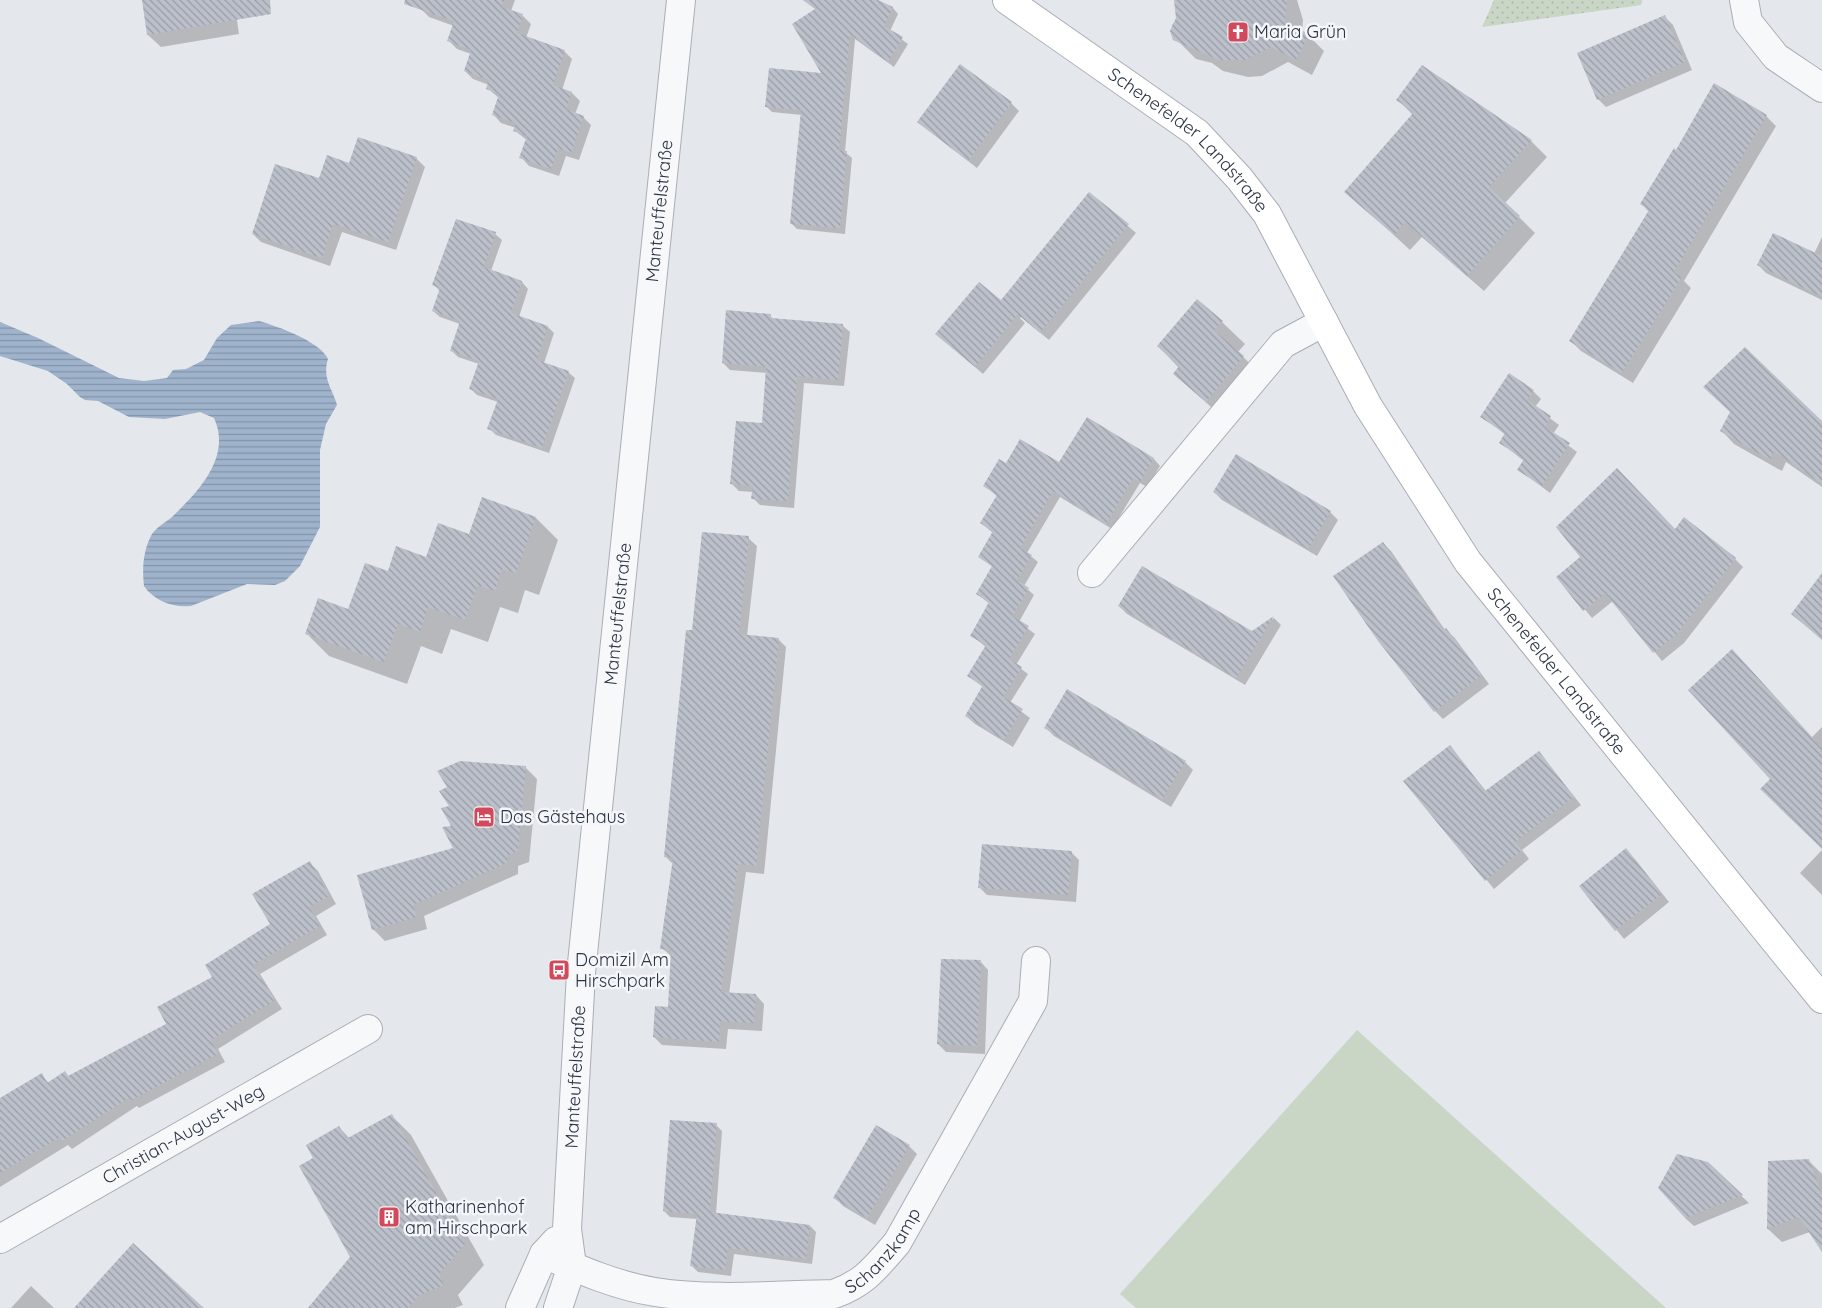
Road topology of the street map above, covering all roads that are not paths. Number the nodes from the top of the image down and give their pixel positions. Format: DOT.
graph roads {
  1 [pos="680,0"];
  2 [pos="1007,0"];
  3 [pos="1744,0"];
  4 [pos="1822,88"];
  5 [pos="1324,322"];
  6 [pos="1092,573"];
  7 [pos="1036,962"];
  8 [pos="1822,999"];
  9 [pos="368,1029"];
  10 [pos="568,1229"];
  11 [pos="0,1239"];
  12 [pos="544,1254"];
  13 [pos="572,1266"];
  14 [pos="520,1308"];
  15 [pos="558,1308"];
  1 -- 10 [label="street, Manteuffelstraße"];
  2 -- 5 [label="main road, Schenefelder Landstraße"];
  3 -- 4 [label="street"];
  5 -- 6 [label="street"];
  5 -- 8 [label="main road, Schenefelder Landstraße"];
  7 -- 13 [label="street, Schanzkamp"];
  9 -- 11 [label="street, Christian-August-Weg"];
  10 -- 12 [label="street"];
  10 -- 13 [label="street, Manteuffelstraße"];
  12 -- 13 [label="street, Schanzkamp"];
  12 -- 14 [label="street"];
  13 -- 15 [label="street, Manteuffelstraße"];
}
